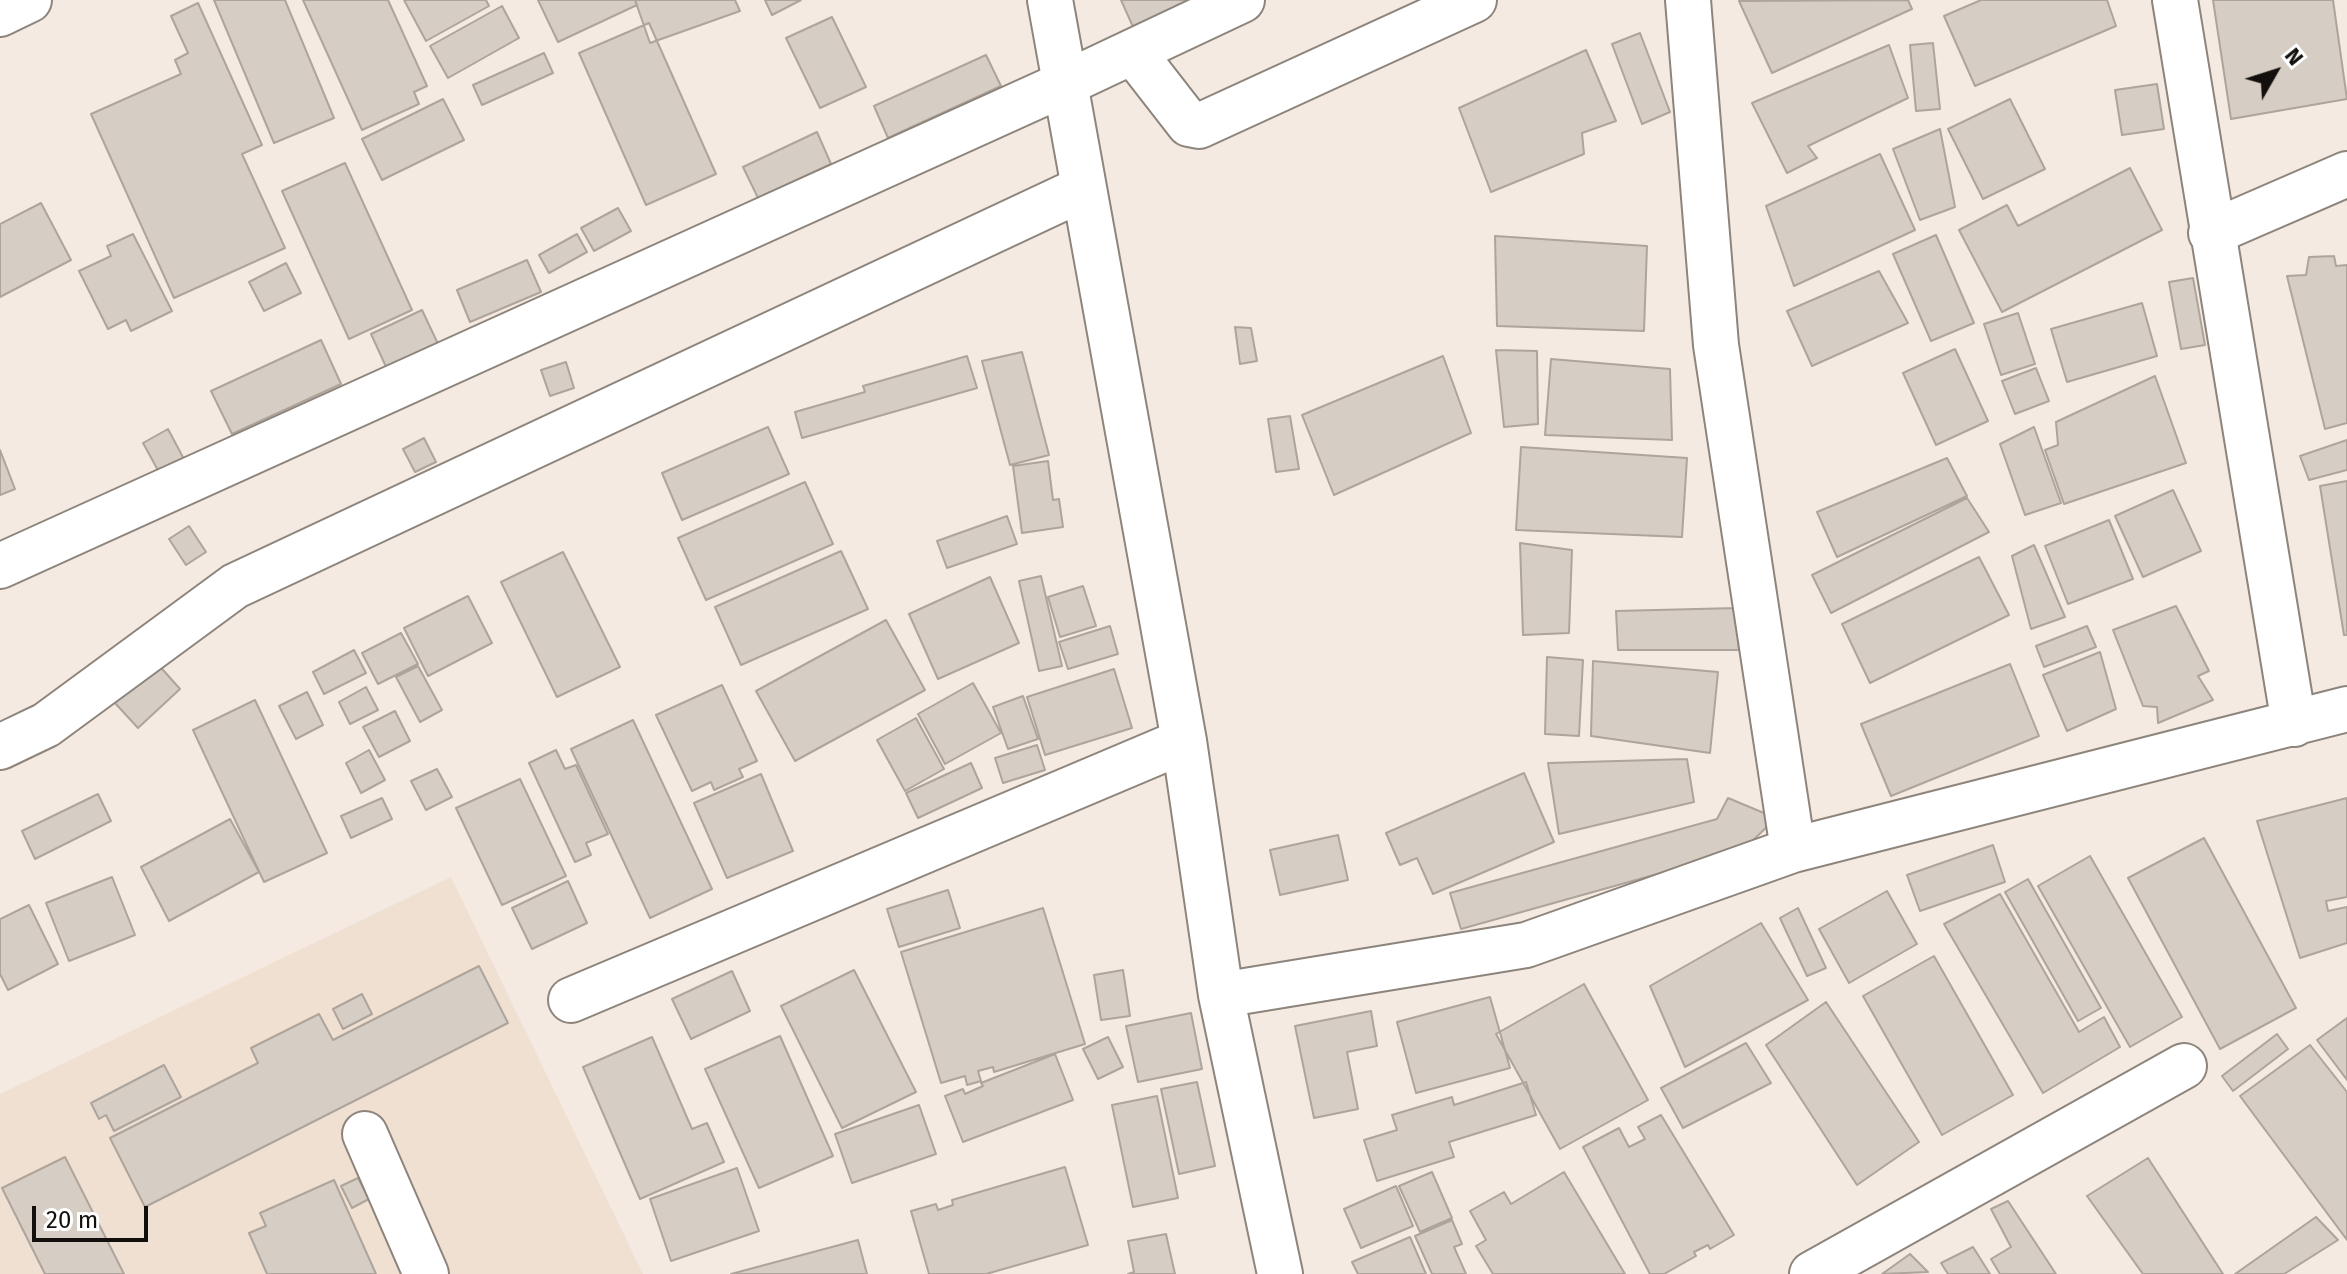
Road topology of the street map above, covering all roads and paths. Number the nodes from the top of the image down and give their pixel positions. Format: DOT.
graph roads {
  1 [pos="29,0"];
  2 [pos="1050,0"];
  3 [pos="1242,0"];
  4 [pos="1474,0"];
  5 [pos="1688,0"];
  6 [pos="2175,0"];
  7 [pos="0,14"];
  8 [pos="1133,52"];
  9 [pos="1064,84"];
  10 [pos="2347,174"];
  11 [pos="1084,188"];
  12 [pos="2211,233"];
  13 [pos="0,566"];
  14 [pos="2347,709"];
  15 [pos="2294,724"];
  16 [pos="1184,741"];
  17 [pos="0,747"];
  18 [pos="1793,850"];
  19 [pos="1221,995"];
  20 [pos="571,1000"];
  21 [pos="2184,1066"];
  22 [pos="365,1134"];
  23 [pos="426,1274"];
  24 [pos="1280,1274"];
  25 [pos="1812,1274"];
  1 -- 7 [label="street"];
  2 -- 9 [label="street"];
  3 -- 8 [label="street"];
  4 -- 8 [label="street"];
  5 -- 18 [label="street"];
  6 -- 12 [label="street"];
  8 -- 9 [label="street"];
  9 -- 11 [label="street"];
  9 -- 13 [label="street"];
  10 -- 12 [label="street"];
  11 -- 16 [label="street"];
  11 -- 17 [label="street"];
  12 -- 15 [label="street"];
  14 -- 15 [label="street"];
  15 -- 18 [label="street"];
  16 -- 19 [label="street"];
  16 -- 20 [label="street"];
  18 -- 19 [label="street"];
  19 -- 24 [label="street"];
  21 -- 25 [label="street"];
  22 -- 23 [label="street"];
}
